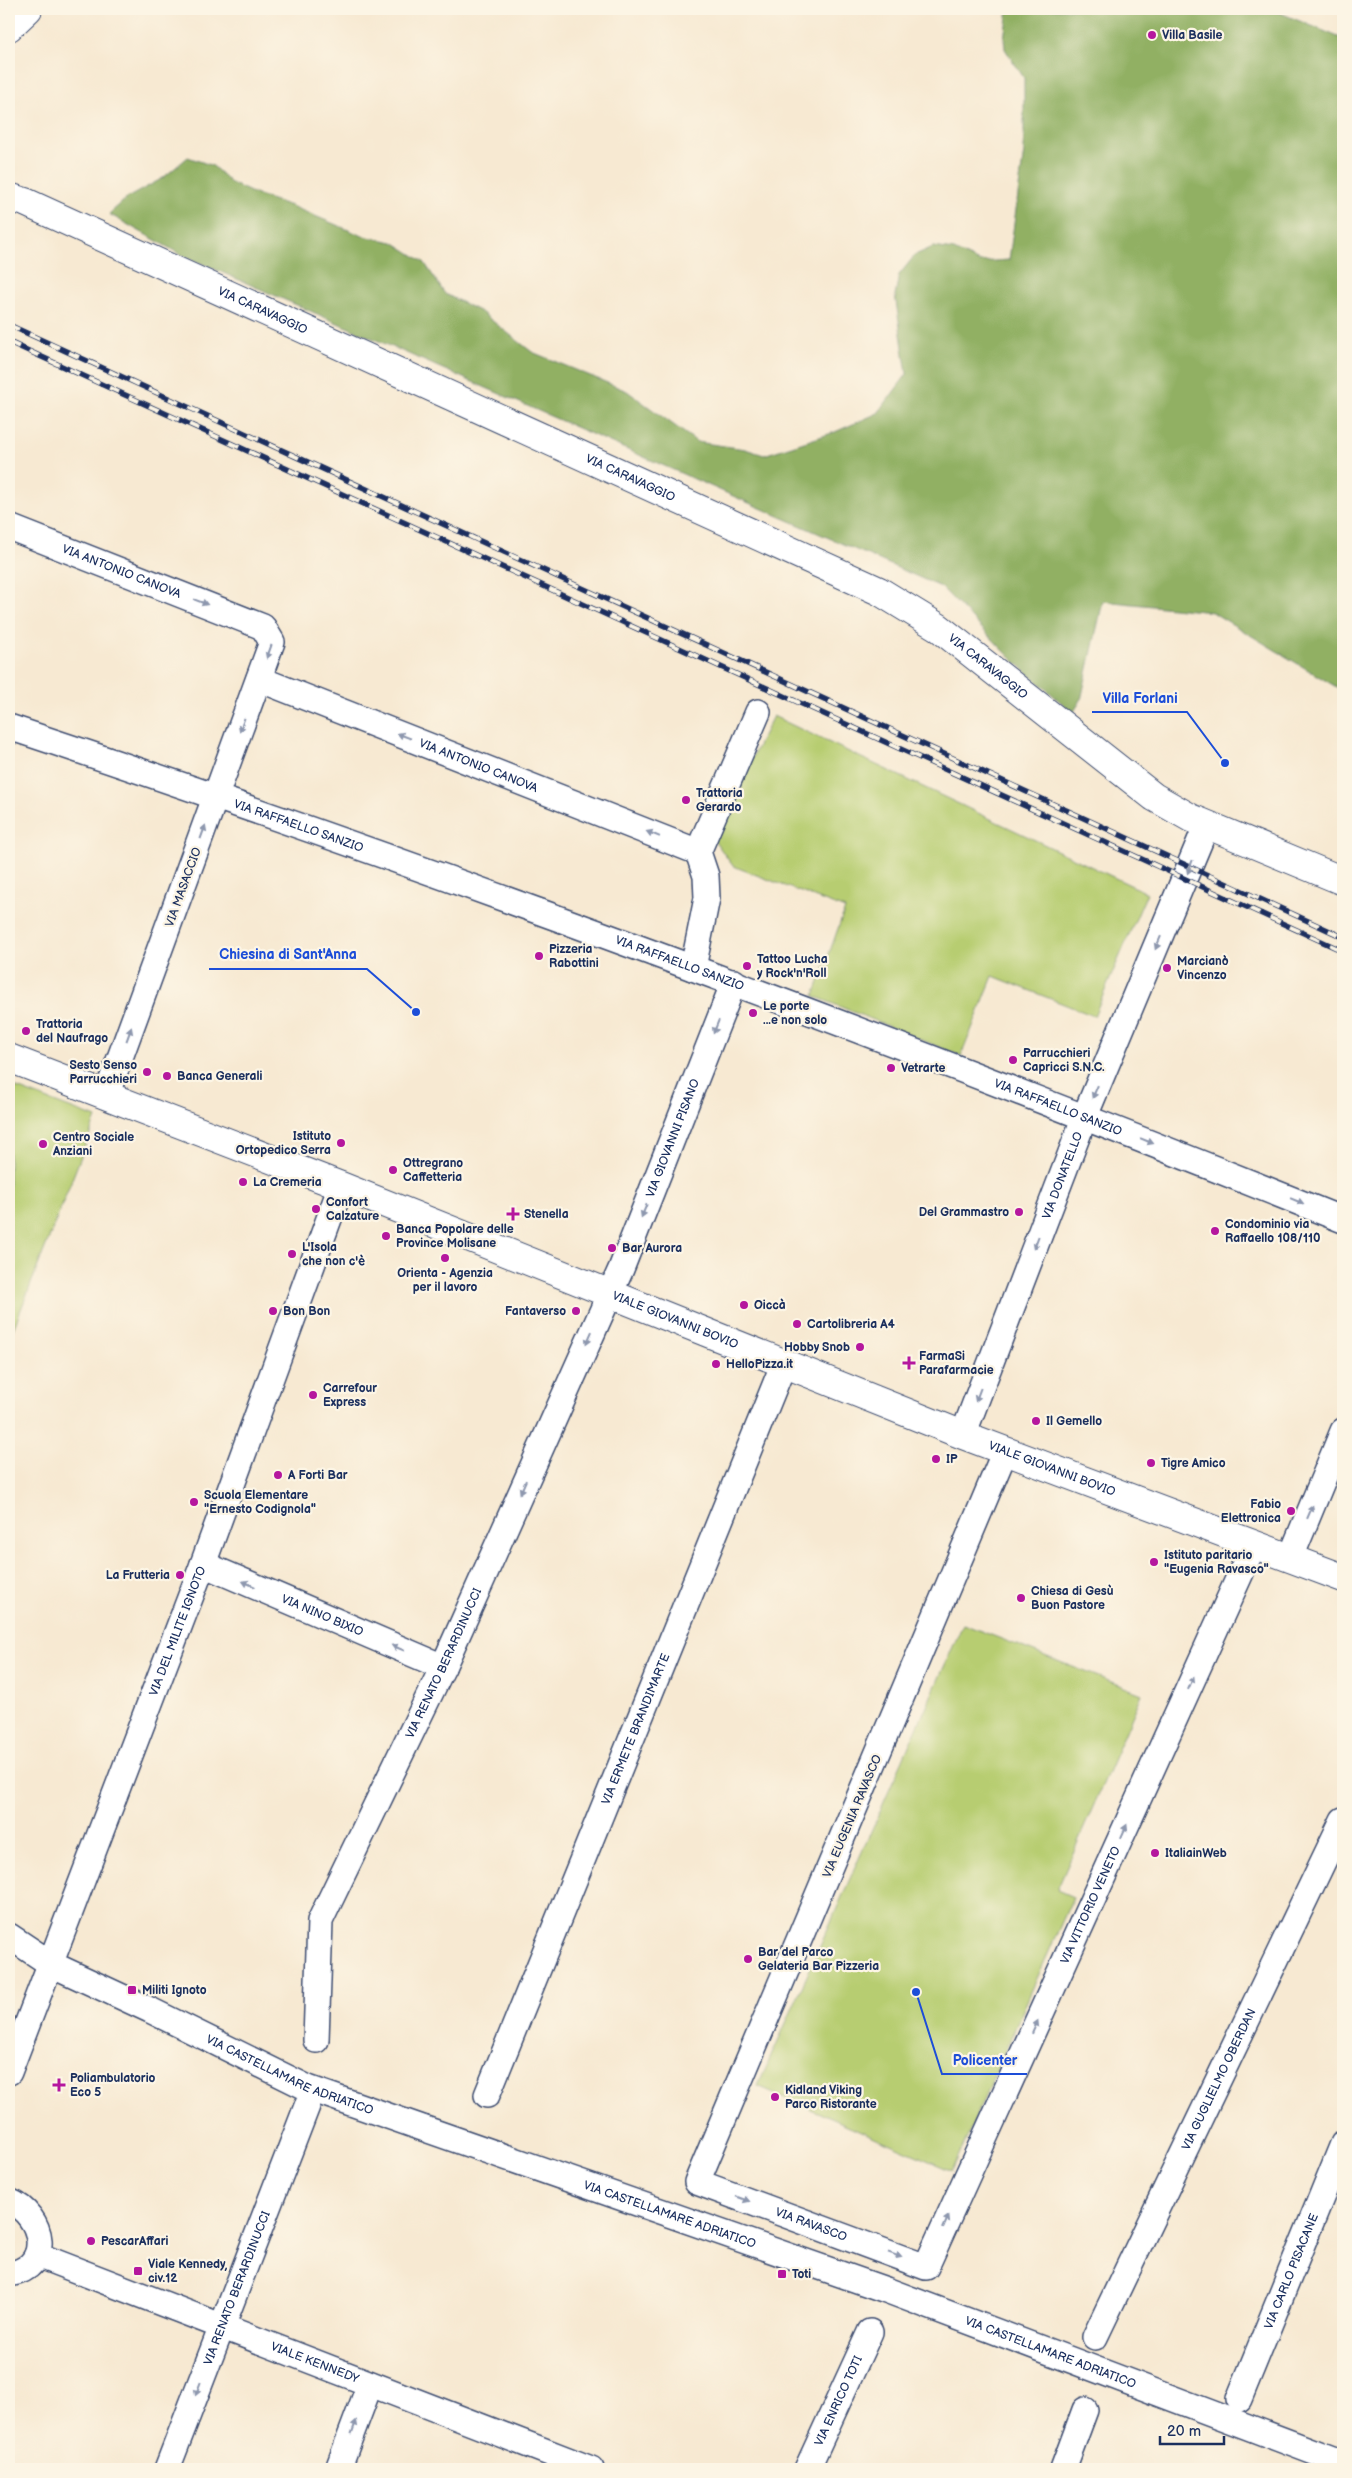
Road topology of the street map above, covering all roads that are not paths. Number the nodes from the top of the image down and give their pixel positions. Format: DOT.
graph roads {
  1 [pos="28,9"];
  2 [pos="9,27"];
  3 [pos="9,197"];
  4 [pos="9,527"];
  5 [pos="263,627"];
  6 [pos="259,679"];
  7 [pos="758,712"];
  8 [pos="9,727"];
  9 [pos="217,796"];
  10 [pos="1207,832"];
  11 [pos="698,852"];
  12 [pos="1343,881"];
  13 [pos="693,968"];
  14 [pos="734,982"];
  15 [pos="9,1058"];
  16 [pos="106,1096"];
  17 [pos="1085,1116"];
  18 [pos="341,1186"];
  19 [pos="1343,1220"];
  20 [pos="609,1294"];
  21 [pos="784,1363"];
  22 [pos="1343,1432"];
  23 [pos="963,1435"];
  24 [pos="1005,1451"];
  25 [pos="1254,1544"];
  26 [pos="1291,1558"];
  27 [pos="203,1564"];
  28 [pos="1343,1578"];
  29 [pos="443,1667"];
  30 [pos="1343,1820"];
  31 [pos="9,1936"];
  32 [pos="51,1964"];
  33 [pos="316,2040"];
  34 [pos="9,2072"];
  35 [pos="487,2095"];
  36 [pos="307,2106"];
  37 [pos="1343,2144"];
  38 [pos="697,2182"];
  39 [pos="9,2201"];
  40 [pos="37,2255"];
  41 [pos="926,2267"];
  42 [pos="9,2274"];
  43 [pos="222,2328"];
  44 [pos="870,2332"];
  45 [pos="1095,2337"];
  46 [pos="370,2384"];
  47 [pos="1239,2398"];
  48 [pos="1085,2410"];
  49 [pos="559,2463"];
  50 [pos="1343,2463"];
  51 [pos="167,2469"];
  52 [pos="338,2469"];
  53 [pos="591,2469"];
  54 [pos="807,2469"];
  55 [pos="1063,2469"];
  1 -- 2 [label="street"];
  3 -- 10 [label="street, VIA CARAVAGGIO"];
  4 -- 5 [label="street, VIA ANTONIO CANOVA, one-way"];
  5 -- 6 [label="street, VIA MASACCIO, one-way"];
  6 -- 9 [label="street, VIA MASACCIO, one-way"];
  11 -- 6 [label="street, VIA ANTONIO CANOVA, one-way"];
  7 -- 11 [label="street"];
  8 -- 9 [label="street, VIA RAFFAELLO SANZIO"];
  9 -- 13 [label="street, VIA RAFFAELLO SANZIO"];
  16 -- 9 [label="street, VIA MASACCIO, one-way"];
  10 -- 12 [label="street, VIA CARAVAGGIO"];
  10 -- 17 [label="street, VIA DONATELLO, one-way"];
  11 -- 13 [label="street"];
  13 -- 14 [label="street, VIA RAFFAELLO SANZIO"];
  14 -- 17 [label="street, VIA RAFFAELLO SANZIO"];
  14 -- 20 [label="street, VIA GIOVANNI PISANO, one-way"];
  15 -- 16 [label="street, VIALE GIOVANNI BOVIO"];
  16 -- 18 [label="street, VIALE GIOVANNI BOVIO"];
  17 -- 19 [label="street, VIA RAFFAELLO SANZIO, one-way"];
  17 -- 23 [label="street, VIA DONATELLO, one-way"];
  18 -- 20 [label="street, VIALE GIOVANNI BOVIO"];
  18 -- 27 [label="street, VIA DEL MILITE IGNOTO"];
  20 -- 21 [label="street, VIALE GIOVANNI BOVIO"];
  20 -- 29 [label="street, VIA RENATO BERARDINUCCI, one-way"];
  21 -- 23 [label="street, VIALE GIOVANNI BOVIO"];
  21 -- 35 [label="street, VIA ERMETE BRANDIMARTE"];
  26 -- 22 [label="street, one-way"];
  23 -- 24 [label="street, VIALE GIOVANNI BOVIO"];
  24 -- 25 [label="street, VIALE GIOVANNI BOVIO"];
  24 -- 38 [label="street, VIA EUGENIA RAVASCO"];
  25 -- 26 [label="street, VIALE GIOVANNI BOVIO"];
  41 -- 25 [label="street, VIA VITTORIO VENETO, one-way"];
  26 -- 28 [label="street, VIALE GIOVANNI BOVIO"];
  29 -- 27 [label="street, VIA NINO BIXIO, one-way"];
  27 -- 32 [label="street, VIA DEL MILITE IGNOTO"];
  29 -- 33 [label="street, VIA RENATO BERARDINUCCI"];
  30 -- 45 [label="street, VIA GUGLIELMO OBERDAN"];
  31 -- 32 [label="street, VIA CASTELLAMARE ADRIATICO"];
  32 -- 34 [label="street, VIA DEL MILITE IGNOTO"];
  32 -- 50 [label="street, VIA CASTELLAMARE ADRIATICO"];
  36 -- 43 [label="street, VIA RENATO BERARDINUCCI"];
  37 -- 47 [label="street, VIA CARLO PISACANE"];
  38 -- 41 [label="street, VIA RAVASCO, one-way"];
  39 -- 40 [label="street"];
  40 -- 42 [label="street"];
  40 -- 43 [label="street, VIALE KENNEDY"];
  43 -- 46 [label="street, VIALE KENNEDY"];
  43 -- 51 [label="street, VIA RENATO BERARDINUCCI, one-way"];
  44 -- 54 [label="street, VIA ENRICO TOTI"];
  46 -- 49 [label="street, VIALE KENNEDY"];
  52 -- 46 [label="street, one-way"];
  48 -- 55 [label="street"];
  49 -- 53 [label="street, VIALE KENNEDY"];
}
